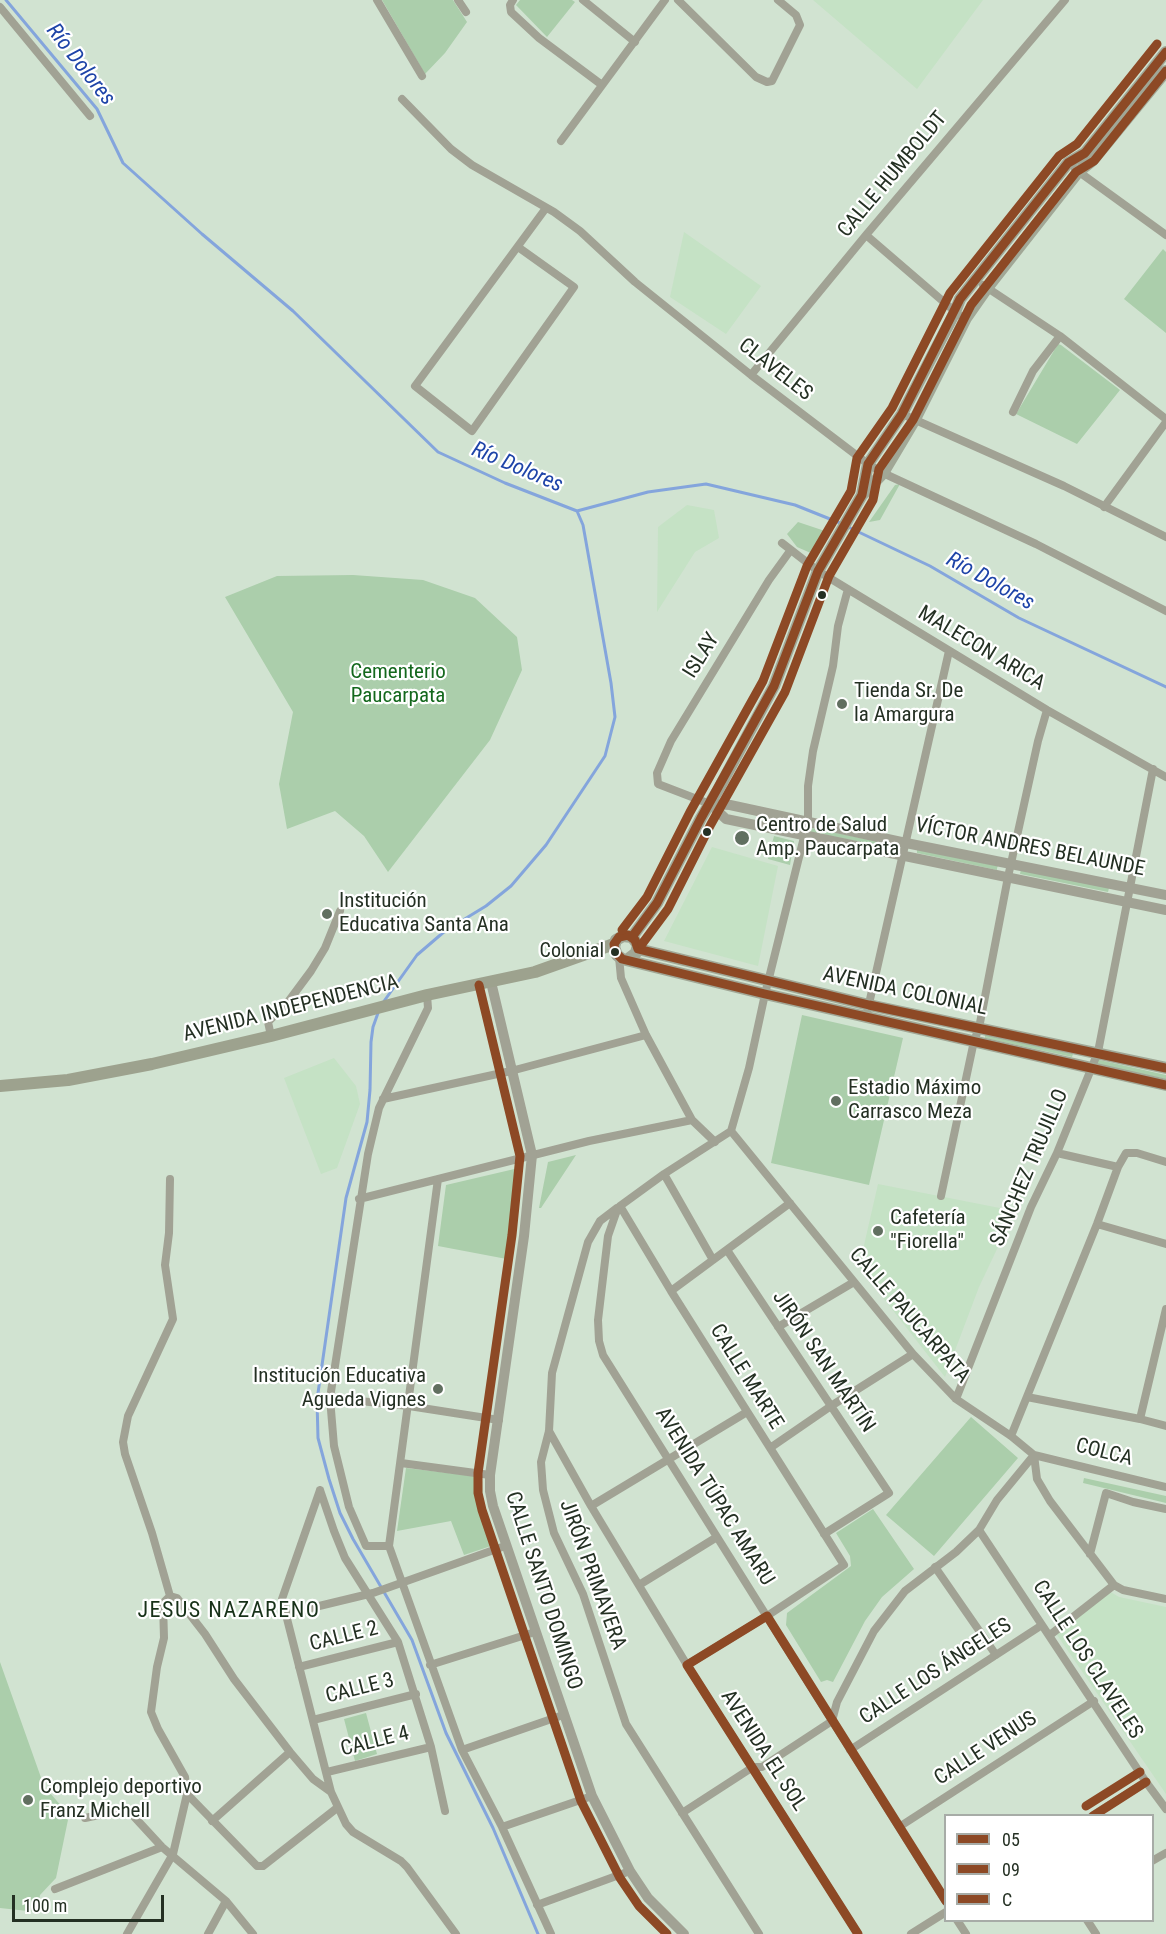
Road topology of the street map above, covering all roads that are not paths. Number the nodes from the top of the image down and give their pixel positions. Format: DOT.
graph roads {
  1 [pos="377,0"];
  2 [pos="458,0"];
  3 [pos="513,0"];
  4 [pos="583,0"];
  5 [pos="665,0"];
  6 [pos="678,0"];
  7 [pos="778,0"];
  8 [pos="1065,0"];
  9 [pos="0,7"];
  10 [pos="466,12"];
  11 [pos="635,42"];
  12 [pos="1166,52"];
  13 [pos="1166,71"];
  14 [pos="422,76"];
  15 [pos="602,85"];
  16 [pos="402,99"];
  17 [pos="1124,114"];
  18 [pos="90,116"];
  19 [pos="561,141"];
  20 [pos="1068,163"];
  21 [pos="1078,172"];
  22 [pos="546,208"];
  23 [pos="866,235"];
  24 [pos="1166,235"];
  25 [pos="518,247"];
  26 [pos="982,284"];
  27 [pos="961,315"];
  28 [pos="1060,336"];
  29 [pos="751,375"];
  30 [pos="1013,412"];
  31 [pos="902,414"];
  32 [pos="914,421"];
  33 [pos="1166,421"];
  34 [pos="868,464"];
  35 [pos="884,473"];
  36 [pos="862,495"];
  37 [pos="1104,507"];
  38 [pos="1166,537"];
  39 [pos="782,543"];
  40 [pos="790,551"];
  41 [pos="818,571"];
  42 [pos="848,589"];
  43 [pos="1166,611"];
  44 [pos="949,651"];
  45 [pos="1047,710"];
  46 [pos="1153,770"];
  47 [pos="1166,777"];
  48 [pos="658,784"];
  49 [pos="710,804"];
  50 [pos="808,821"];
  51 [pos="805,835"];
  52 [pos="906,843"];
  53 [pos="903,856"];
  54 [pos="1011,864"];
  55 [pos="1008,877"];
  56 [pos="1131,888"];
  57 [pos="1166,895"];
  58 [pos="1127,902"];
  59 [pos="1166,910"];
  60 [pos="340,911"];
  61 [pos="632,937"];
  62 [pos="638,949"];
  63 [pos="620,954"];
  64 [pos="768,981"];
  65 [pos="490,982"];
  66 [pos="765,994"];
  67 [pos="427,995"];
  68 [pos="868,1011"];
  69 [pos="979,1028"];
  70 [pos="646,1035"];
  71 [pos="271,1036"];
  72 [pos="974,1041"];
  73 [pos="1098,1052"];
  74 [pos="1092,1067"];
  75 [pos="1166,1068"];
  76 [pos="511,1071"];
  77 [pos="1166,1085"];
  78 [pos="0,1086"];
  79 [pos="383,1099"];
  80 [pos="692,1120"];
  81 [pos="731,1131"];
  82 [pos="715,1142"];
  83 [pos="1057,1153"];
  84 [pos="532,1155"];
  85 [pos="1166,1162"];
  86 [pos="1118,1167"];
  87 [pos="664,1174"];
  88 [pos="170,1179"];
  89 [pos="438,1179"];
  90 [pos="941,1196"];
  91 [pos="359,1198"];
  92 [pos="790,1203"];
  93 [pos="620,1206"];
  94 [pos="1097,1224"];
  95 [pos="1166,1244"];
  96 [pos="727,1250"];
  97 [pos="713,1260"];
  98 [pos="854,1282"];
  99 [pos="671,1291"];
  100 [pos="1166,1309"];
  101 [pos="778,1327"];
  102 [pos="913,1354"];
  103 [pos="1027,1397"];
  104 [pos="330,1398"];
  105 [pos="956,1399"];
  106 [pos="409,1406"];
  107 [pos="831,1406"];
  108 [pos="747,1412"];
  109 [pos="1140,1419"];
  110 [pos="499,1420"];
  111 [pos="1166,1426"];
  112 [pos="549,1431"];
  113 [pos="1011,1436"];
  114 [pos="770,1448"];
  115 [pos="1034,1455"];
  116 [pos="669,1460"];
  117 [pos="401,1463"];
  118 [pos="490,1474"];
  119 [pos="1166,1487"];
  120 [pos="591,1506"];
  121 [pos="1166,1509"];
  122 [pos="979,1530"];
  123 [pos="824,1534"];
  124 [pos="717,1537"];
  125 [pos="389,1546"];
  126 [pos="506,1546"];
  127 [pos="1090,1554"];
  128 [pos="935,1567"];
  129 [pos="397,1585"];
  130 [pos="639,1585"];
  131 [pos="1113,1585"];
  132 [pos="370,1593"];
  133 [pos="170,1596"];
  134 [pos="1166,1599"];
  135 [pos="286,1614"];
  136 [pos="767,1616"];
  137 [pos="1042,1624"];
  138 [pos="536,1632"];
  139 [pos="1050,1635"];
  140 [pos="398,1642"];
  141 [pos="996,1655"];
  142 [pos="430,1665"];
  143 [pos="687,1665"];
  144 [pos="299,1666"];
  145 [pos="416,1694"];
  146 [pos="1094,1701"];
  147 [pos="563,1715"];
  148 [pos="313,1720"];
  149 [pos="832,1721"];
  150 [pos="431,1747"];
  151 [pos="462,1750"];
  152 [pos="850,1750"];
  153 [pos="290,1752"];
  154 [pos="753,1767"];
  155 [pos="327,1772"];
  156 [pos="1146,1782"];
  157 [pos="331,1792"];
  158 [pos="187,1794"];
  159 [pos="592,1796"];
  160 [pos="337,1808"];
  161 [pos="1166,1809"];
  162 [pos="445,1811"];
  163 [pos="682,1813"];
  164 [pos="1094,1814"];
  165 [pos="85,1818"];
  166 [pos="212,1821"];
  167 [pos="502,1827"];
  168 [pos="899,1827"];
  169 [pos="162,1847"];
  170 [pos="173,1854"];
  171 [pos="630,1871"];
  172 [pos="55,1889"];
  173 [pos="944,1900"];
  174 [pos="226,1901"];
  175 [pos="537,1905"];
  176 [pos="944,1913"];
  177 [pos="128,1932"];
  178 [pos="119,1934"];
  179 [pos="208,1934"];
  180 [pos="254,1934"];
  181 [pos="456,1934"];
  182 [pos="551,1934"];
  183 [pos="684,1934"];
  184 [pos="759,1934"];
  185 [pos="858,1934"];
  186 [pos="911,1934"];
  1 -- 14 [label="street"];
  2 -- 10 [label="street"];
  3 -- 15 [label="street"];
  4 -- 11 [label="street"];
  5 -- 11 [label="street"];
  6 -- 7 [label="street"];
  8 -- 23 [label="street, CALLE HUMBOLDT"];
  9 -- 18 [label="street"];
  11 -- 15 [label="street"];
  12 -- 17 [label="main road"];
  13 -- 17 [label="main road"];
  15 -- 19 [label="street"];
  16 -- 22 [label="street, CLAVELES"];
  17 -- 20 [label="main road"];
  17 -- 21 [label="main road"];
  20 -- 21 [label="street"];
  20 -- 26 [label="main road"];
  21 -- 24 [label="street"];
  21 -- 26 [label="main road"];
  22 -- 25 [label="street"];
  22 -- 29 [label="street, CLAVELES"];
  23 -- 27 [label="street"];
  23 -- 29 [label="street, CALLE HUMBOLDT"];
  25 -- 25 [label="street"];
  26 -- 27 [label="main road"];
  26 -- 28 [label="street"];
  27 -- 31 [label="main road"];
  27 -- 32 [label="main road"];
  28 -- 30 [label="street"];
  28 -- 33 [label="street"];
  29 -- 34 [label="street, CLAVELES"];
  31 -- 32 [label="street"];
  31 -- 34 [label="main road"];
  32 -- 35 [label="main road"];
  32 -- 37 [label="street"];
  33 -- 37 [label="street"];
  34 -- 35 [label="street, CLAVELES"];
  34 -- 36 [label="main road"];
  35 -- 36 [label="main road"];
  35 -- 43 [label="street, CLAVELES"];
  36 -- 41 [label="main road"];
  37 -- 38 [label="street"];
  39 -- 40 [label="street, MALECON ARICA"];
  40 -- 41 [label="street, MALECON ARICA"];
  40 -- 48 [label="street, ISLAY"];
  41 -- 42 [label="street, MALECON ARICA"];
  41 -- 49 [label="main road"];
  42 -- 44 [label="street, MALECON ARICA"];
  42 -- 50 [label="street"];
  44 -- 45 [label="street, MALECON ARICA"];
  44 -- 52 [label="street"];
  45 -- 46 [label="street, MALECON ARICA"];
  45 -- 54 [label="street"];
  46 -- 47 [label="street, MALECON ARICA"];
  46 -- 56 [label="street, SÁNCHEZ TRUJILLO"];
  48 -- 49 [label="street, VÍCTOR ANDRES BELAUNDE"];
  49 -- 50 [label="street, VÍCTOR ANDRES BELAUNDE"];
  49 -- 51 [label="street, VÍCTOR ANDRES BELAUNDE"];
  49 -- 61 [label="main road"];
  50 -- 51 [label="street"];
  50 -- 52 [label="street, VÍCTOR ANDRES BELAUNDE"];
  51 -- 53 [label="street, VÍCTOR ANDRES BELAUNDE"];
  51 -- 64 [label="street"];
  52 -- 53 [label="street"];
  52 -- 54 [label="street, VÍCTOR ANDRES BELAUNDE"];
  53 -- 55 [label="street, VÍCTOR ANDRES BELAUNDE"];
  53 -- 68 [label="street"];
  54 -- 55 [label="street"];
  54 -- 56 [label="street, VÍCTOR ANDRES BELAUNDE"];
  55 -- 58 [label="street, VÍCTOR ANDRES BELAUNDE"];
  55 -- 69 [label="street"];
  56 -- 57 [label="street, VÍCTOR ANDRES BELAUNDE"];
  56 -- 58 [label="street, SÁNCHEZ TRUJILLO"];
  58 -- 59 [label="street, VÍCTOR ANDRES BELAUNDE"];
  58 -- 73 [label="street, SÁNCHEZ TRUJILLO"];
  60 -- 71 [label="street"];
  61 -- 62 [label="main road"];
  61 -- 63 [label="main road"];
  62 -- 63 [label="main road"];
  62 -- 64 [label="main road, AVENIDA COLONIAL"];
  63 -- 65 [label="main road, AVENIDA INDEPENDENCIA"];
  63 -- 66 [label="main road, AVENIDA COLONIAL"];
  63 -- 70 [label="street"];
  64 -- 66 [label="street"];
  64 -- 68 [label="main road, AVENIDA COLONIAL"];
  65 -- 67 [label="main road, AVENIDA INDEPENDENCIA"];
  65 -- 76 [label="street, CALLE SANTO DOMINGO"];
  66 -- 68 [label="main road, AVENIDA COLONIAL"];
  66 -- 81 [label="street"];
  67 -- 71 [label="main road, AVENIDA INDEPENDENCIA"];
  67 -- 79 [label="street"];
  68 -- 69 [label="main road, AVENIDA COLONIAL"];
  68 -- 72 [label="main road, AVENIDA COLONIAL"];
  69 -- 72 [label="street"];
  69 -- 73 [label="main road, AVENIDA COLONIAL"];
  70 -- 76 [label="street"];
  70 -- 80 [label="street"];
  71 -- 78 [label="main road, AVENIDA INDEPENDENCIA"];
  72 -- 74 [label="main road, AVENIDA COLONIAL"];
  72 -- 90 [label="street"];
  73 -- 74 [label="street, SÁNCHEZ TRUJILLO"];
  73 -- 75 [label="main road, AVENIDA COLONIAL"];
  74 -- 77 [label="main road, AVENIDA COLONIAL"];
  74 -- 83 [label="street, SÁNCHEZ TRUJILLO"];
  76 -- 79 [label="street"];
  76 -- 84 [label="street, CALLE SANTO DOMINGO"];
  79 -- 91 [label="street"];
  80 -- 82 [label="street"];
  80 -- 84 [label="street"];
  81 -- 82 [label="street"];
  81 -- 92 [label="street, CALLE PAUCARPATA"];
  82 -- 87 [label="street"];
  83 -- 86 [label="street"];
  83 -- 105 [label="street, SÁNCHEZ TRUJILLO"];
  84 -- 89 [label="street"];
  84 -- 110 [label="street, CALLE SANTO DOMINGO"];
  85 -- 86 [label="street"];
  86 -- 94 [label="street"];
  87 -- 93 [label="street"];
  87 -- 97 [label="street"];
  88 -- 133 [label="street"];
  89 -- 91 [label="street"];
  89 -- 106 [label="street"];
  91 -- 104 [label="street"];
  92 -- 96 [label="street"];
  92 -- 98 [label="street, CALLE PAUCARPATA"];
  93 -- 99 [label="street, CALLE MARTE"];
  93 -- 112 [label="street, JIRÓN PRIMAVERA"];
  93 -- 116 [label="street, AVENIDA TÚPAC AMARU"];
  94 -- 95 [label="street"];
  94 -- 103 [label="street"];
  96 -- 97 [label="street"];
  96 -- 101 [label="street, JIRÓN SAN MARTÍN"];
  97 -- 99 [label="street"];
  98 -- 101 [label="street"];
  98 -- 102 [label="street, CALLE PAUCARPATA"];
  99 -- 108 [label="street, CALLE MARTE"];
  100 -- 109 [label="street"];
  101 -- 107 [label="street, JIRÓN SAN MARTÍN"];
  102 -- 105 [label="street, CALLE PAUCARPATA"];
  102 -- 107 [label="street"];
  103 -- 109 [label="street"];
  103 -- 113 [label="street"];
  104 -- 106 [label="street"];
  104 -- 125 [label="street"];
  105 -- 113 [label="street, CALLE PAUCARPATA"];
  106 -- 110 [label="street"];
  106 -- 117 [label="street"];
  107 -- 114 [label="street"];
  107 -- 123 [label="street, JIRÓN SAN MARTÍN"];
  108 -- 114 [label="street, CALLE MARTE"];
  108 -- 116 [label="street"];
  109 -- 111 [label="street"];
  110 -- 118 [label="street, CALLE SANTO DOMINGO"];
  112 -- 120 [label="street, AVENIDA EL SOL"];
  112 -- 163 [label="street, JIRÓN PRIMAVERA"];
  113 -- 115 [label="street, CALLE PAUCARPATA"];
  114 -- 123 [label="street, CALLE MARTE"];
  115 -- 119 [label="street, COLCA"];
  115 -- 122 [label="street"];
  115 -- 127 [label="street"];
  116 -- 120 [label="street"];
  116 -- 124 [label="street, AVENIDA TÚPAC AMARU"];
  117 -- 118 [label="street"];
  117 -- 125 [label="street"];
  118 -- 126 [label="street, CALLE SANTO DOMINGO"];
  120 -- 130 [label="street, AVENIDA EL SOL"];
  121 -- 127 [label="street"];
  122 -- 128 [label="street"];
  122 -- 137 [label="street, CALLE LOS CLAVELES"];
  123 -- 136 [label="street, CALLE MARTE"];
  124 -- 130 [label="street"];
  124 -- 136 [label="street, AVENIDA TÚPAC AMARU"];
  125 -- 129 [label="street"];
  126 -- 129 [label="street"];
  126 -- 138 [label="street, CALLE SANTO DOMINGO"];
  127 -- 131 [label="street"];
  128 -- 141 [label="street"];
  128 -- 149 [label="street"];
  129 -- 132 [label="street"];
  129 -- 142 [label="street"];
  130 -- 143 [label="street, AVENIDA EL SOL"];
  131 -- 134 [label="street"];
  131 -- 139 [label="street"];
  132 -- 135 [label="street"];
  132 -- 135 [label="street"];
  132 -- 140 [label="street"];
  133 -- 153 [label="street"];
  133 -- 158 [label="street"];
  135 -- 144 [label="street"];
  136 -- 143 [label="street"];
  136 -- 149 [label="street, AVENIDA TÚPAC AMARU"];
  137 -- 139 [label="street, CALLE LOS CLAVELES"];
  137 -- 141 [label="street, CALLE LOS ÁNGELES"];
  138 -- 142 [label="street"];
  138 -- 147 [label="street, CALLE SANTO DOMINGO"];
  139 -- 146 [label="street, CALLE LOS CLAVELES"];
  140 -- 144 [label="street, CALLE 2"];
  140 -- 145 [label="street"];
  141 -- 152 [label="street, CALLE LOS ÁNGELES"];
  142 -- 151 [label="street"];
  143 -- 154 [label="street, AVENIDA EL SOL"];
  144 -- 148 [label="street"];
  145 -- 148 [label="street, CALLE 3"];
  145 -- 150 [label="street"];
  146 -- 156 [label="street, CALLE LOS CLAVELES"];
  146 -- 168 [label="street, CALLE VENUS"];
  147 -- 151 [label="street"];
  147 -- 159 [label="street, CALLE SANTO DOMINGO"];
  148 -- 155 [label="street"];
  149 -- 152 [label="street, AVENIDA TÚPAC AMARU"];
  149 -- 154 [label="street"];
  150 -- 155 [label="street, CALLE 4"];
  150 -- 162 [label="street"];
  151 -- 167 [label="street"];
  152 -- 168 [label="street, AVENIDA TÚPAC AMARU"];
  153 -- 157 [label="street"];
  153 -- 166 [label="street"];
  154 -- 163 [label="street"];
  154 -- 185 [label="street, AVENIDA EL SOL"];
  155 -- 157 [label="street"];
  156 -- 161 [label="street, CALLE LOS CLAVELES"];
  156 -- 164 [label="street"];
  157 -- 160 [label="street"];
  158 -- 166 [label="street"];
  158 -- 170 [label="street"];
  159 -- 167 [label="street"];
  159 -- 171 [label="street, CALLE SANTO DOMINGO"];
  160 -- 166 [label="street"];
  160 -- 181 [label="street"];
  163 -- 184 [label="street, JIRÓN PRIMAVERA"];
  165 -- 169 [label="street"];
  167 -- 175 [label="street"];
  168 -- 173 [label="street, AVENIDA TÚPAC AMARU"];
  169 -- 170 [label="street"];
  169 -- 172 [label="street"];
  170 -- 174 [label="street"];
  170 -- 177 [label="street"];
  171 -- 175 [label="street"];
  171 -- 183 [label="street, CALLE SANTO DOMINGO"];
  174 -- 179 [label="street"];
  174 -- 180 [label="street"];
  175 -- 182 [label="street"];
  176 -- 186 [label="street"];
  177 -- 178 [label="street"];
}
